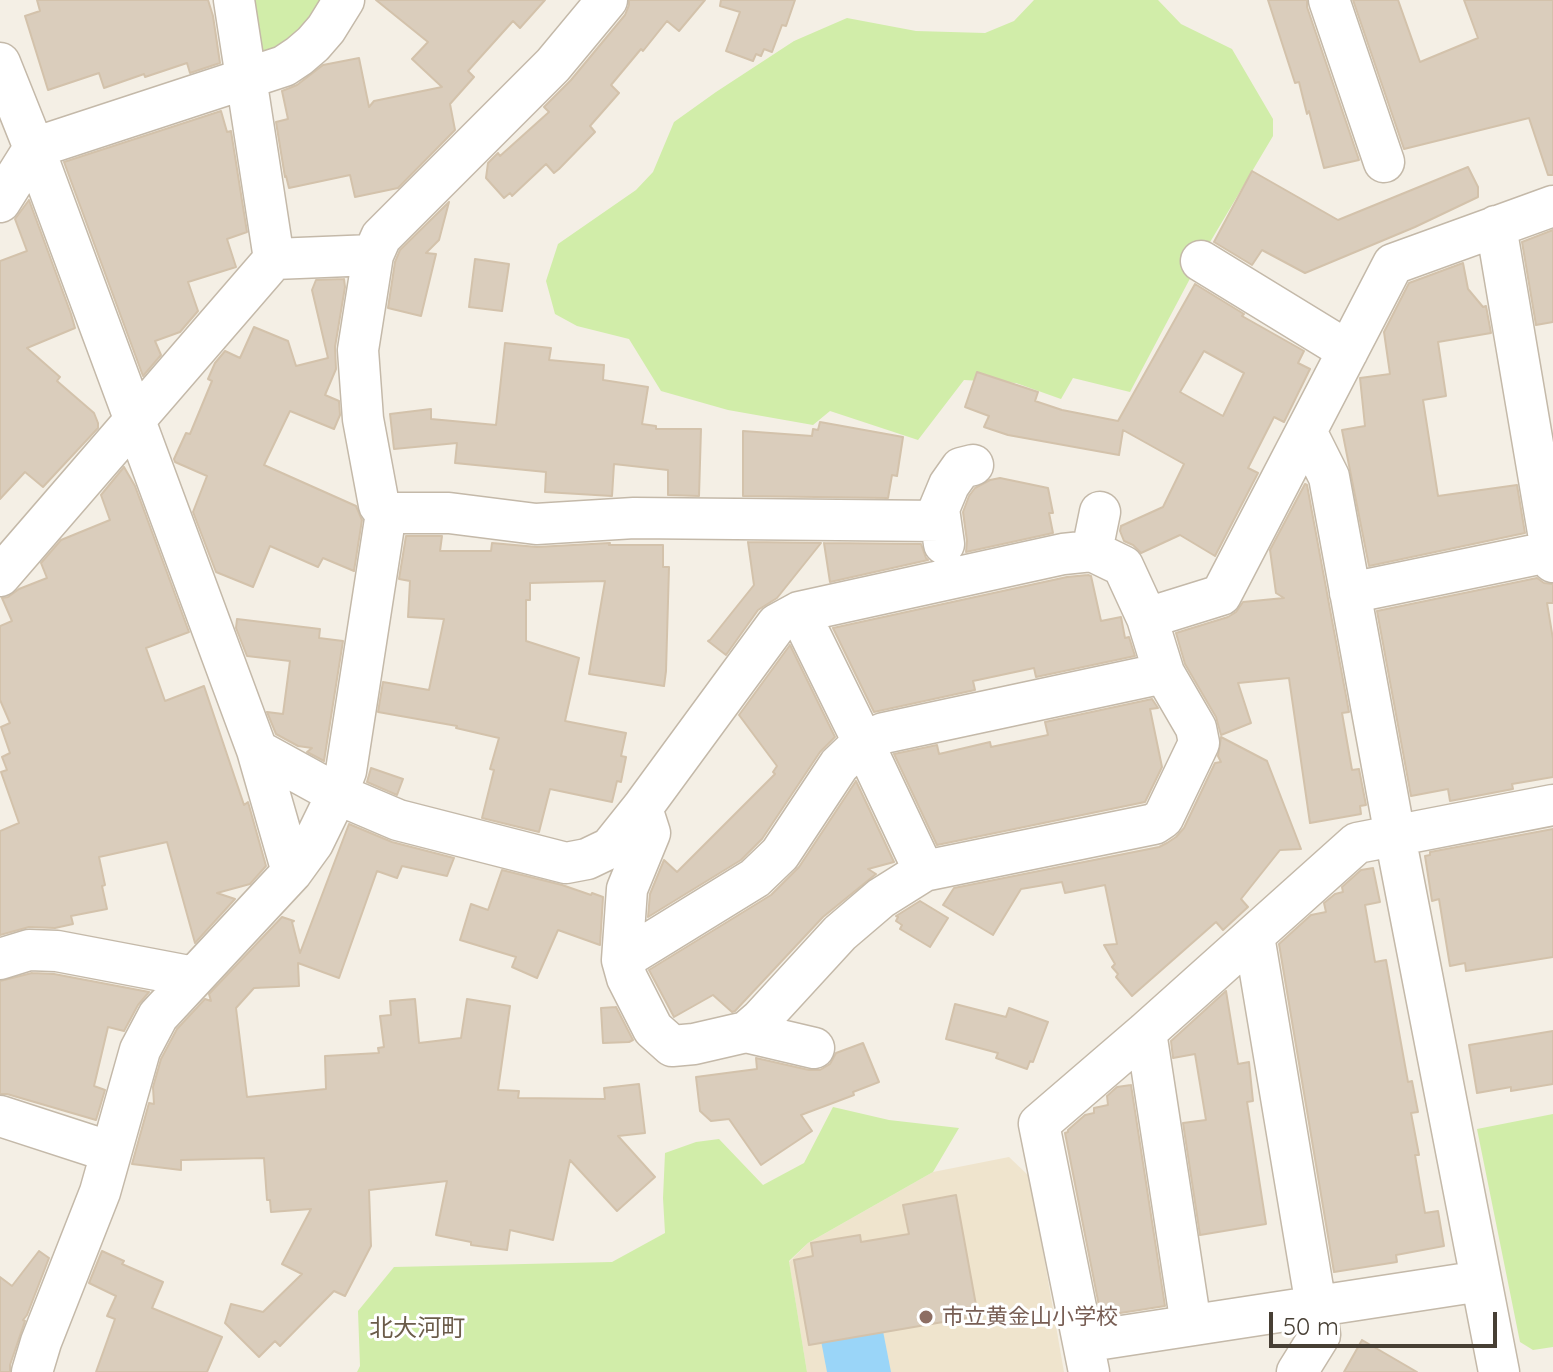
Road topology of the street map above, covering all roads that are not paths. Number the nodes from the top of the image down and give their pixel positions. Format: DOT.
graph roads {
  1 [pos="234,0"];
  2 [pos="344,0"];
  3 [pos="607,0"];
  4 [pos="1329,0"];
  5 [pos="0,63"];
  6 [pos="246,79"];
  7 [pos="34,148"];
  8 [pos="1384,162"];
  9 [pos="0,202"];
  10 [pos="1553,206"];
  11 [pos="1496,226"];
  12 [pos="373,255"];
  13 [pos="274,259"];
  14 [pos="1201,261"];
  15 [pos="1348,351"];
  16 [pos="135,421"];
  17 [pos="1306,431"];
  18 [pos="973,465"];
  19 [pos="1100,512"];
  20 [pos="386,513"];
  21 [pos="940,521"];
  22 [pos="1092,551"];
  23 [pos="1552,555"];
  24 [pos="0,576"];
  25 [pos="950,579"];
  26 [pos="1350,593"];
  27 [pos="799,612"];
  28 [pos="1147,618"];
  29 [pos="1164,673"];
  30 [pos="863,742"];
  31 [pos="257,750"];
  32 [pos="337,794"];
  33 [pos="1553,805"];
  34 [pos="642,808"];
  35 [pos="1395,836"];
  36 [pos="924,871"];
  37 [pos="292,872"];
  38 [pos="1254,936"];
  39 [pos="3,951"];
  40 [pos="622,960"];
  41 [pos="194,977"];
  42 [pos="746,1032"];
  43 [pos="1146,1032"];
  44 [pos="814,1048"];
  45 [pos="0,1116"];
  46 [pos="111,1152"];
  47 [pos="1481,1281"];
  48 [pos="1316,1306"];
  49 [pos="1191,1325"];
  50 [pos="1086,1357"];
  51 [pos="32,1372"];
  52 [pos="1297,1372"];
  53 [pos="1499,1372"];
  1 -- 6 [label="street"];
  2 -- 6 [label="street"];
  3 -- 12 [label="street"];
  4 -- 8 [label="street"];
  5 -- 7 [label="street"];
  6 -- 7 [label="street"];
  6 -- 13 [label="street"];
  7 -- 9 [label="street"];
  7 -- 16 [label="street"];
  10 -- 11 [label="street"];
  11 -- 15 [label="street"];
  11 -- 23 [label="street"];
  12 -- 13 [label="street"];
  12 -- 20 [label="street"];
  13 -- 16 [label="street"];
  14 -- 15 [label="street"];
  15 -- 17 [label="street"];
  16 -- 24 [label="street"];
  16 -- 31 [label="street"];
  17 -- 26 [label="street"];
  17 -- 28 [label="street"];
  18 -- 21 [label="street"];
  19 -- 22 [label="street"];
  20 -- 21 [label="street"];
  20 -- 32 [label="street"];
  21 -- 25 [label="street"];
  22 -- 25 [label="street"];
  22 -- 28 [label="street"];
  23 -- 26 [label="street"];
  25 -- 27 [label="street"];
  26 -- 35 [label="street"];
  27 -- 30 [label="street"];
  27 -- 34 [label="street"];
  28 -- 29 [label="street"];
  29 -- 30 [label="street"];
  29 -- 36 [label="street"];
  30 -- 36 [label="street"];
  30 -- 40 [label="street"];
  31 -- 32 [label="street"];
  31 -- 37 [label="street"];
  32 -- 34 [label="street"];
  32 -- 37 [label="street"];
  33 -- 35 [label="street"];
  34 -- 40 [label="street"];
  35 -- 38 [label="street"];
  35 -- 47 [label="street"];
  36 -- 42 [label="street"];
  37 -- 41 [label="street"];
  38 -- 43 [label="street"];
  38 -- 48 [label="street"];
  39 -- 41 [label="street"];
  40 -- 42 [label="street"];
  41 -- 46 [label="street"];
  42 -- 44 [label="street"];
  43 -- 49 [label="street"];
  43 -- 50 [label="street"];
  45 -- 46 [label="street"];
  46 -- 51 [label="street"];
  47 -- 48 [label="street"];
  47 -- 53 [label="street"];
  48 -- 49 [label="street"];
  48 -- 52 [label="street"];
  49 -- 50 [label="street"];
}
